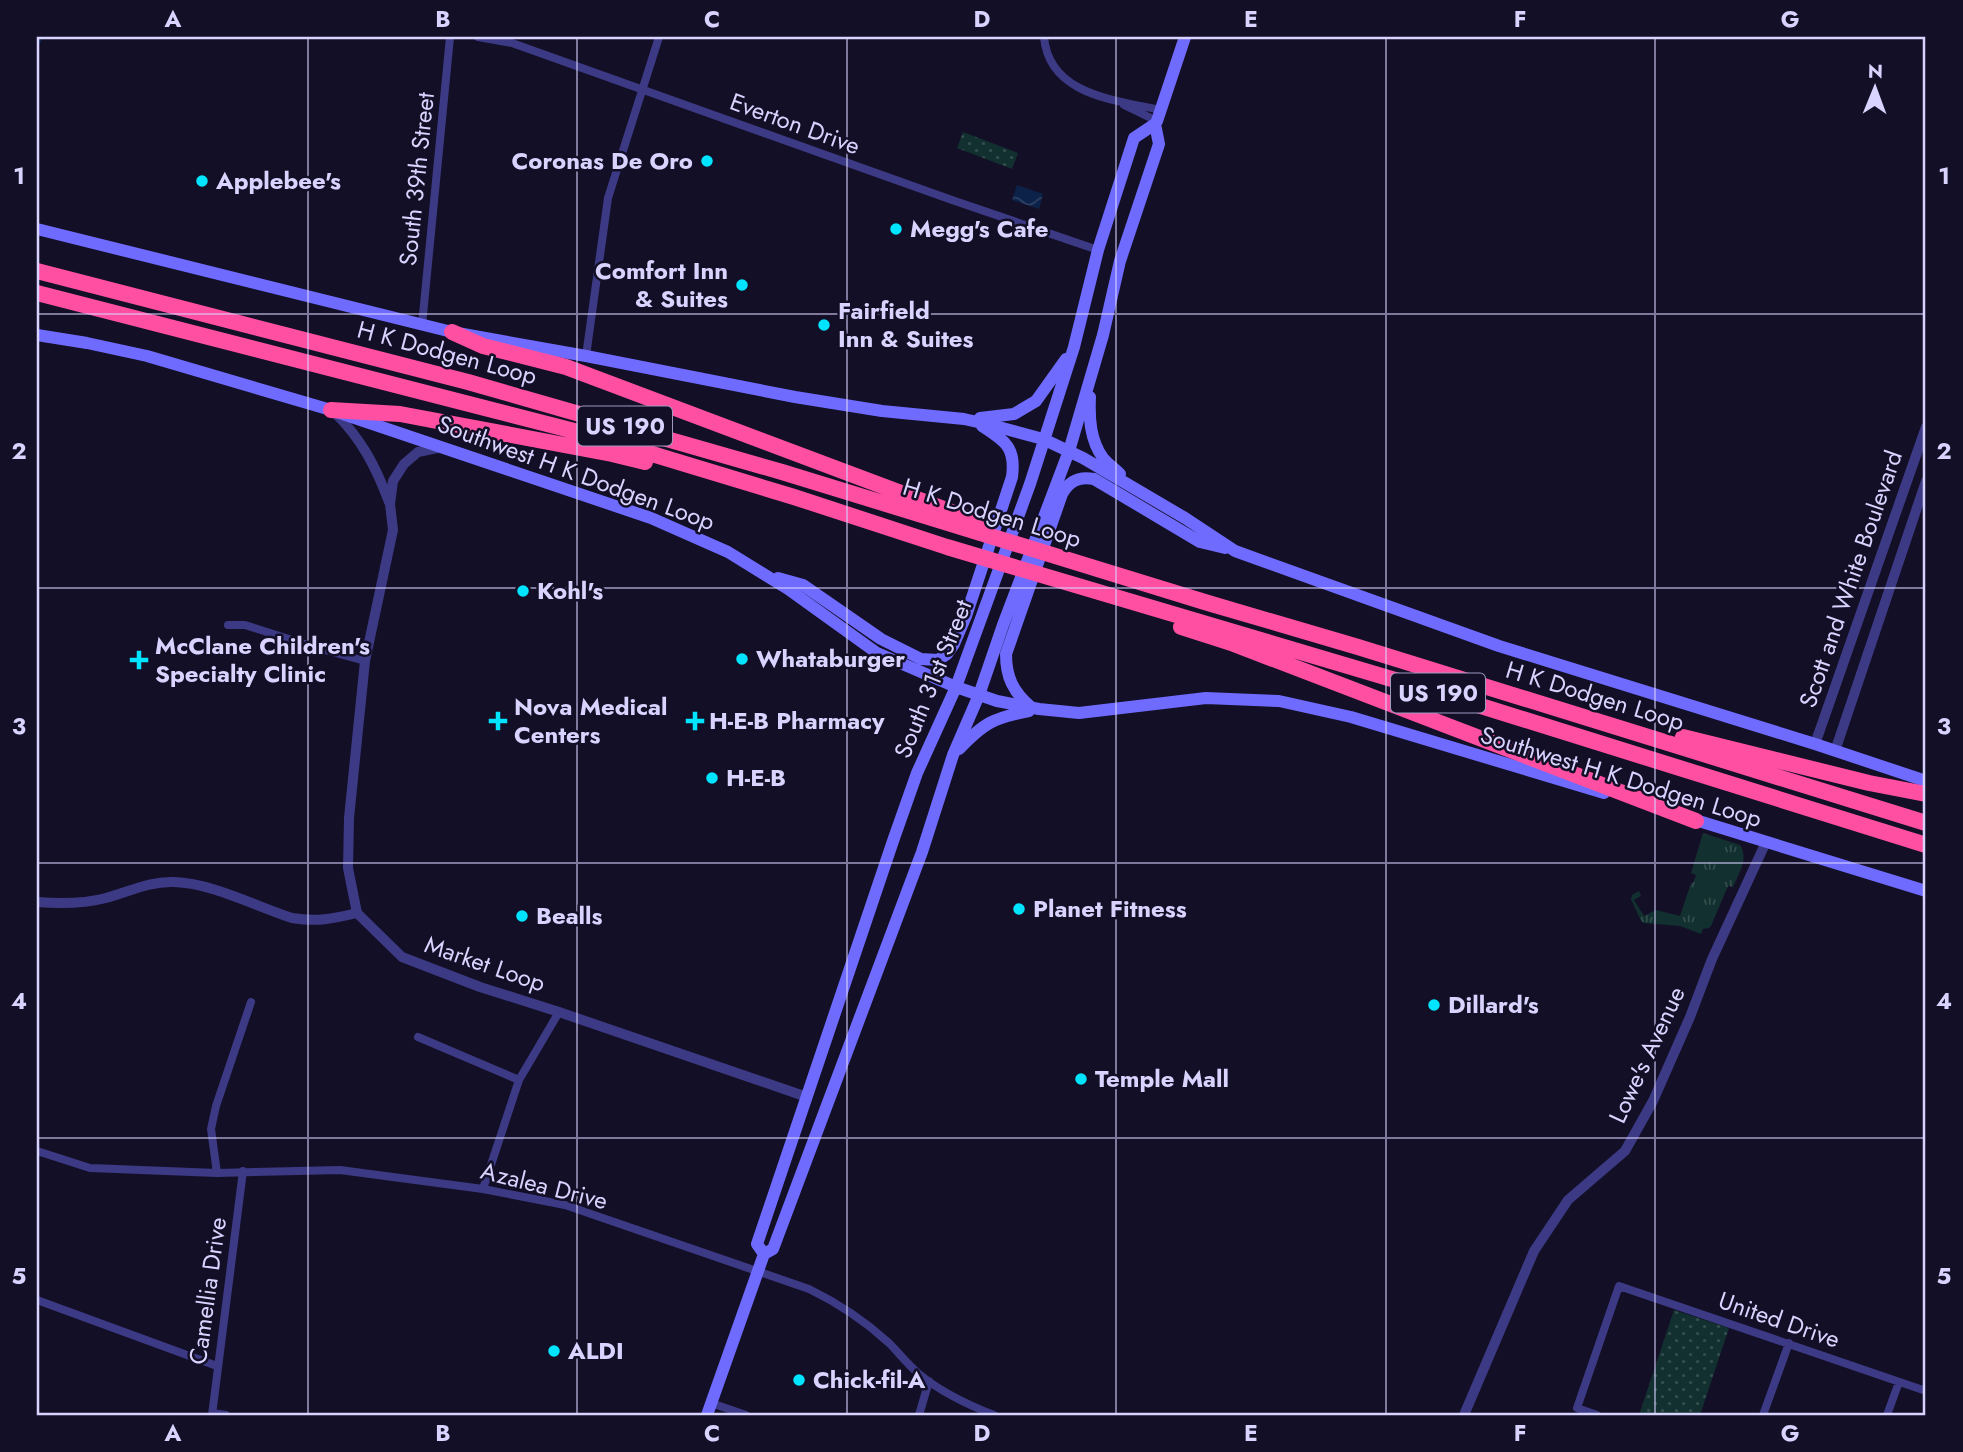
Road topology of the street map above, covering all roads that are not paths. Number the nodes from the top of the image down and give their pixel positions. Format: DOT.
graph roads {
  1 [pos="450,37"];
  2 [pos="478,37"];
  3 [pos="659,37"];
  4 [pos="1044,37"];
  5 [pos="1185,37"];
  6 [pos="643,90"];
  7 [pos="1157,118"];
  8 [pos="37,229"];
  9 [pos="1098,250"];
  10 [pos="37,271"];
  11 [pos="37,293"];
  12 [pos="422,325"];
  13 [pos="452,332"];
  14 [pos="37,335"];
  15 [pos="1103,335"];
  16 [pos="1074,347"];
  17 [pos="586,356"];
  18 [pos="331,410"];
  19 [pos="970,421"];
  20 [pos="1926,428"];
  21 [pos="1043,439"];
  22 [pos="443,446"];
  23 [pos="1069,451"];
  24 [pos="1926,481"];
  25 [pos="1057,492"];
  26 [pos="1142,493"];
  27 [pos="794,497"];
  28 [pos="390,504"];
  29 [pos="947,547"];
  30 [pos="1235,551"];
  31 [pos="765,575"];
  32 [pos="1208,603"];
  33 [pos="228,625"];
  34 [pos="1009,627"];
  35 [pos="365,661"];
  36 [pos="956,687"];
  37 [pos="979,695"];
  38 [pos="1532,700"];
  39 [pos="1036,708"];
  40 [pos="1815,744"];
  41 [pos="1835,751"];
  42 [pos="953,755"];
  43 [pos="1926,781"];
  44 [pos="1926,794"];
  45 [pos="1696,821"];
  46 [pos="1926,824"];
  47 [pos="1766,842"];
  48 [pos="1926,845"];
  49 [pos="1926,891"];
  50 [pos="37,902"];
  51 [pos="357,913"];
  52 [pos="251,1002"];
  53 [pos="559,1012"];
  54 [pos="418,1037"];
  55 [pos="519,1080"];
  56 [pos="807,1097"];
  57 [pos="37,1151"];
  58 [pos="243,1171"];
  59 [pos="217,1173"];
  60 [pos="482,1189"];
  61 [pos="764,1254"];
  62 [pos="758,1271"];
  63 [pos="37,1300"];
  64 [pos="1789,1343"];
  65 [pos="217,1366"];
  66 [pos="929,1381"];
  67 [pos="1899,1382"];
  68 [pos="1926,1391"];
  69 [pos="709,1409"];
  70 [pos="212,1414"];
  71 [pos="226,1415"];
  72 [pos="746,1415"];
  73 [pos="919,1415"];
  74 [pos="994,1415"];
  75 [pos="1464,1415"];
  76 [pos="1597,1415"];
  77 [pos="1763,1415"];
  78 [pos="1887,1415"];
  1 -- 12 [label="street, South 39th Street"];
  2 -- 6 [label="street, Everton Drive"];
  3 -- 6 [label="street"];
  4 -- 7 [label="street"];
  5 -- 7 [label="main road, South 31st Street"];
  6 -- 9 [label="street, Everton Drive"];
  6 -- 17 [label="street"];
  7 -- 9 [label="main road, South 31st Street"];
  7 -- 15 [label="main road, South 31st Street"];
  8 -- 12 [label="main road"];
  9 -- 16 [label="main road, South 31st Street"];
  10 -- 32 [label="highway, H K Dodgen Loop / US 190"];
  11 -- 27 [label="highway, H K Dodgen Loop / US 190"];
  12 -- 13 [label="main road"];
  13 -- 17 [label="main road"];
  13 -- 32 [label="highway"];
  14 -- 18 [label="main road, Southwest H K Dodgen Loop"];
  15 -- 23 [label="main road, South 31st Street"];
  15 -- 26 [label="main road"];
  16 -- 19 [label="main road"];
  16 -- 21 [label="main road, South 31st Street"];
  17 -- 19 [label="main road"];
  18 -- 22 [label="main road, Southwest H K Dodgen Loop"];
  18 -- 27 [label="highway"];
  18 -- 28 [label="street"];
  19 -- 21 [label="main road"];
  19 -- 31 [label="main road"];
  20 -- 40 [label="street, Scott and White Boulevard"];
  21 -- 23 [label="main road"];
  21 -- 36 [label="main road, South 31st Street"];
  22 -- 28 [label="street"];
  22 -- 31 [label="main road, Southwest H K Dodgen Loop"];
  23 -- 25 [label="main road, South 31st Street"];
  23 -- 26 [label="main road"];
  24 -- 41 [label="street, Scott and White Boulevard"];
  25 -- 30 [label="main road"];
  25 -- 34 [label="main road, South 31st Street"];
  26 -- 30 [label="main road"];
  27 -- 29 [label="highway, H K Dodgen Loop / US 190"];
  28 -- 35 [label="street"];
  29 -- 45 [label="highway"];
  29 -- 48 [label="highway, H K Dodgen Loop / US 190"];
  30 -- 40 [label="main road"];
  31 -- 36 [label="main road, Southwest H K Dodgen Loop"];
  32 -- 38 [label="highway, H K Dodgen Loop / US 190"];
  33 -- 35 [label="street"];
  34 -- 37 [label="main road, South 31st Street"];
  34 -- 39 [label="main road"];
  35 -- 51 [label="street"];
  36 -- 37 [label="main road, Southwest H K Dodgen Loop"];
  36 -- 56 [label="main road, South 31st Street"];
  37 -- 39 [label="main road, Southwest H K Dodgen Loop"];
  37 -- 42 [label="main road, South 31st Street"];
  38 -- 44 [label="highway"];
  38 -- 46 [label="highway, H K Dodgen Loop / US 190"];
  39 -- 42 [label="main road"];
  39 -- 45 [label="main road, Southwest H K Dodgen Loop"];
  40 -- 41 [label="main road"];
  41 -- 43 [label="main road"];
  42 -- 61 [label="main road, South 31st Street"];
  45 -- 47 [label="main road, Southwest H K Dodgen Loop"];
  47 -- 49 [label="main road, Southwest H K Dodgen Loop"];
  47 -- 75 [label="street, Lowe's Avenue"];
  50 -- 51 [label="street"];
  51 -- 53 [label="street, Market Loop"];
  52 -- 59 [label="street"];
  53 -- 55 [label="street"];
  53 -- 56 [label="street, Market Loop"];
  54 -- 55 [label="street"];
  55 -- 60 [label="street"];
  56 -- 61 [label="main road, South 31st Street"];
  57 -- 59 [label="street, Azalea Drive"];
  58 -- 59 [label="street, Azalea Drive"];
  58 -- 60 [label="street, Azalea Drive"];
  58 -- 65 [label="street, Camellia Drive"];
  60 -- 62 [label="street, Azalea Drive"];
  61 -- 62 [label="main road, South 31st Street"];
  62 -- 66 [label="street, Azalea Drive"];
  62 -- 69 [label="main road, South 31st Street"];
  63 -- 65 [label="street"];
  64 -- 67 [label="street, United Drive"];
  64 -- 76 [label="street, United Drive"];
  64 -- 77 [label="street"];
  65 -- 70 [label="street, Camellia Drive"];
  66 -- 73 [label="street"];
  66 -- 74 [label="street, Azalea Drive"];
  67 -- 68 [label="street, United Drive"];
  67 -- 78 [label="street"];
  69 -- 72 [label="street"];
  70 -- 71 [label="street"];
}
